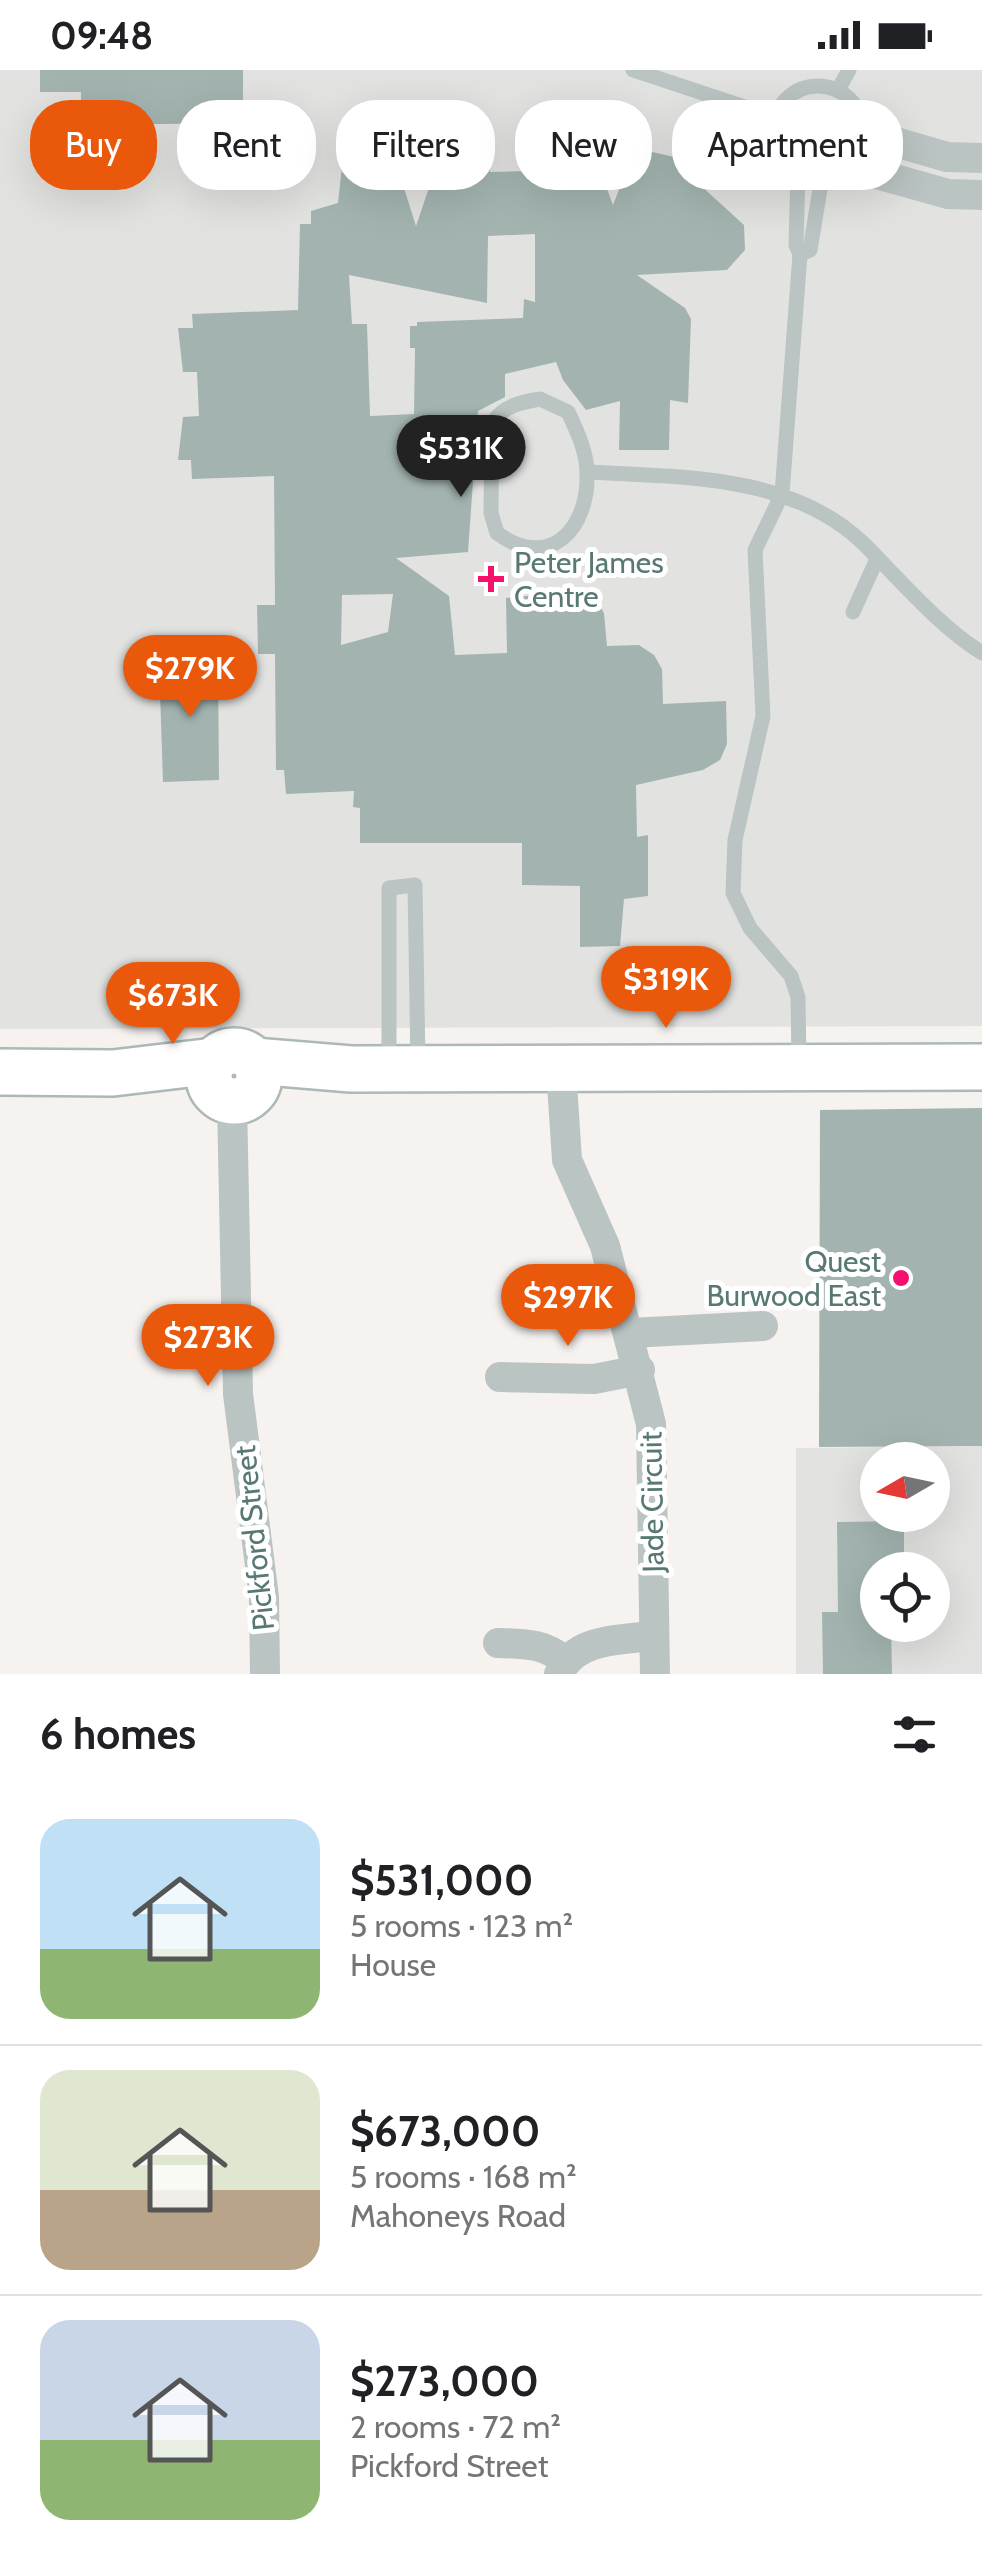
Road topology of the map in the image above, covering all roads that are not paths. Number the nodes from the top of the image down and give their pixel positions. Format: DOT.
graph roads {
  1 [pos="633,70"];
  2 [pos="849,70"];
  3 [pos="838,90"];
  4 [pos="724,100"];
  5 [pos="785,100"];
  6 [pos="850,100"];
  7 [pos="903,145"];
  8 [pos="982,158"];
  9 [pos="903,185"];
  10 [pos="798,190"];
  11 [pos="829,190"];
  12 [pos="982,196"];
  13 [pos="800,254"];
  14 [pos="588,472"];
  15 [pos="782,494"];
  16 [pos="876,559"];
  17 [pos="852,612"];
  18 [pos="982,652"];
  19 [pos="982,1067"];
  20 [pos="561,1068"];
  21 [pos="799,1068"];
  22 [pos="386,1069"];
  23 [pos="0,1072"];
  24 [pos="234,1083"];
  25 [pos="763,1326"];
  26 [pos="630,1333"];
  27 [pos="640,1370"];
  28 [pos="500,1377"];
  29 [pos="654,1636"];
  30 [pos="498,1642"];
  31 [pos="562,1667"];
  32 [pos="265,1674"];
  33 [pos="655,1674"];
  1 -- 4 [label="lane"];
  2 -- 3 [label="lane"];
  3 -- 5 [label="lane"];
  3 -- 6 [label="lane"];
  7 -- 8 [label="street"];
  9 -- 12 [label="street"];
  10 -- 13 [label="lane"];
  11 -- 13 [label="lane"];
  13 -- 15 [label="lane"];
  14 -- 14 [label="lane"];
  14 -- 15 [label="lane"];
  15 -- 16 [label="lane"];
  15 -- 21 [label="lane"];
  16 -- 17 [label="lane"];
  16 -- 18 [label="lane"];
  19 -- 21 [label="main road"];
  20 -- 21 [label="main road"];
  20 -- 22 [label="main road"];
  20 -- 26 [label="street, Jade Circuit"];
  22 -- 22 [label="lane"];
  22 -- 24 [label="main road"];
  23 -- 24 [label="main road"];
  24 -- 32 [label="street, Pickford Street"];
  25 -- 26 [label="street"];
  26 -- 27 [label="street, Jade Circuit"];
  27 -- 28 [label="street"];
  27 -- 29 [label="street, Jade Circuit"];
  29 -- 31 [label="street"];
  29 -- 33 [label="street, Jade Circuit"];
  30 -- 31 [label="street"];
}
